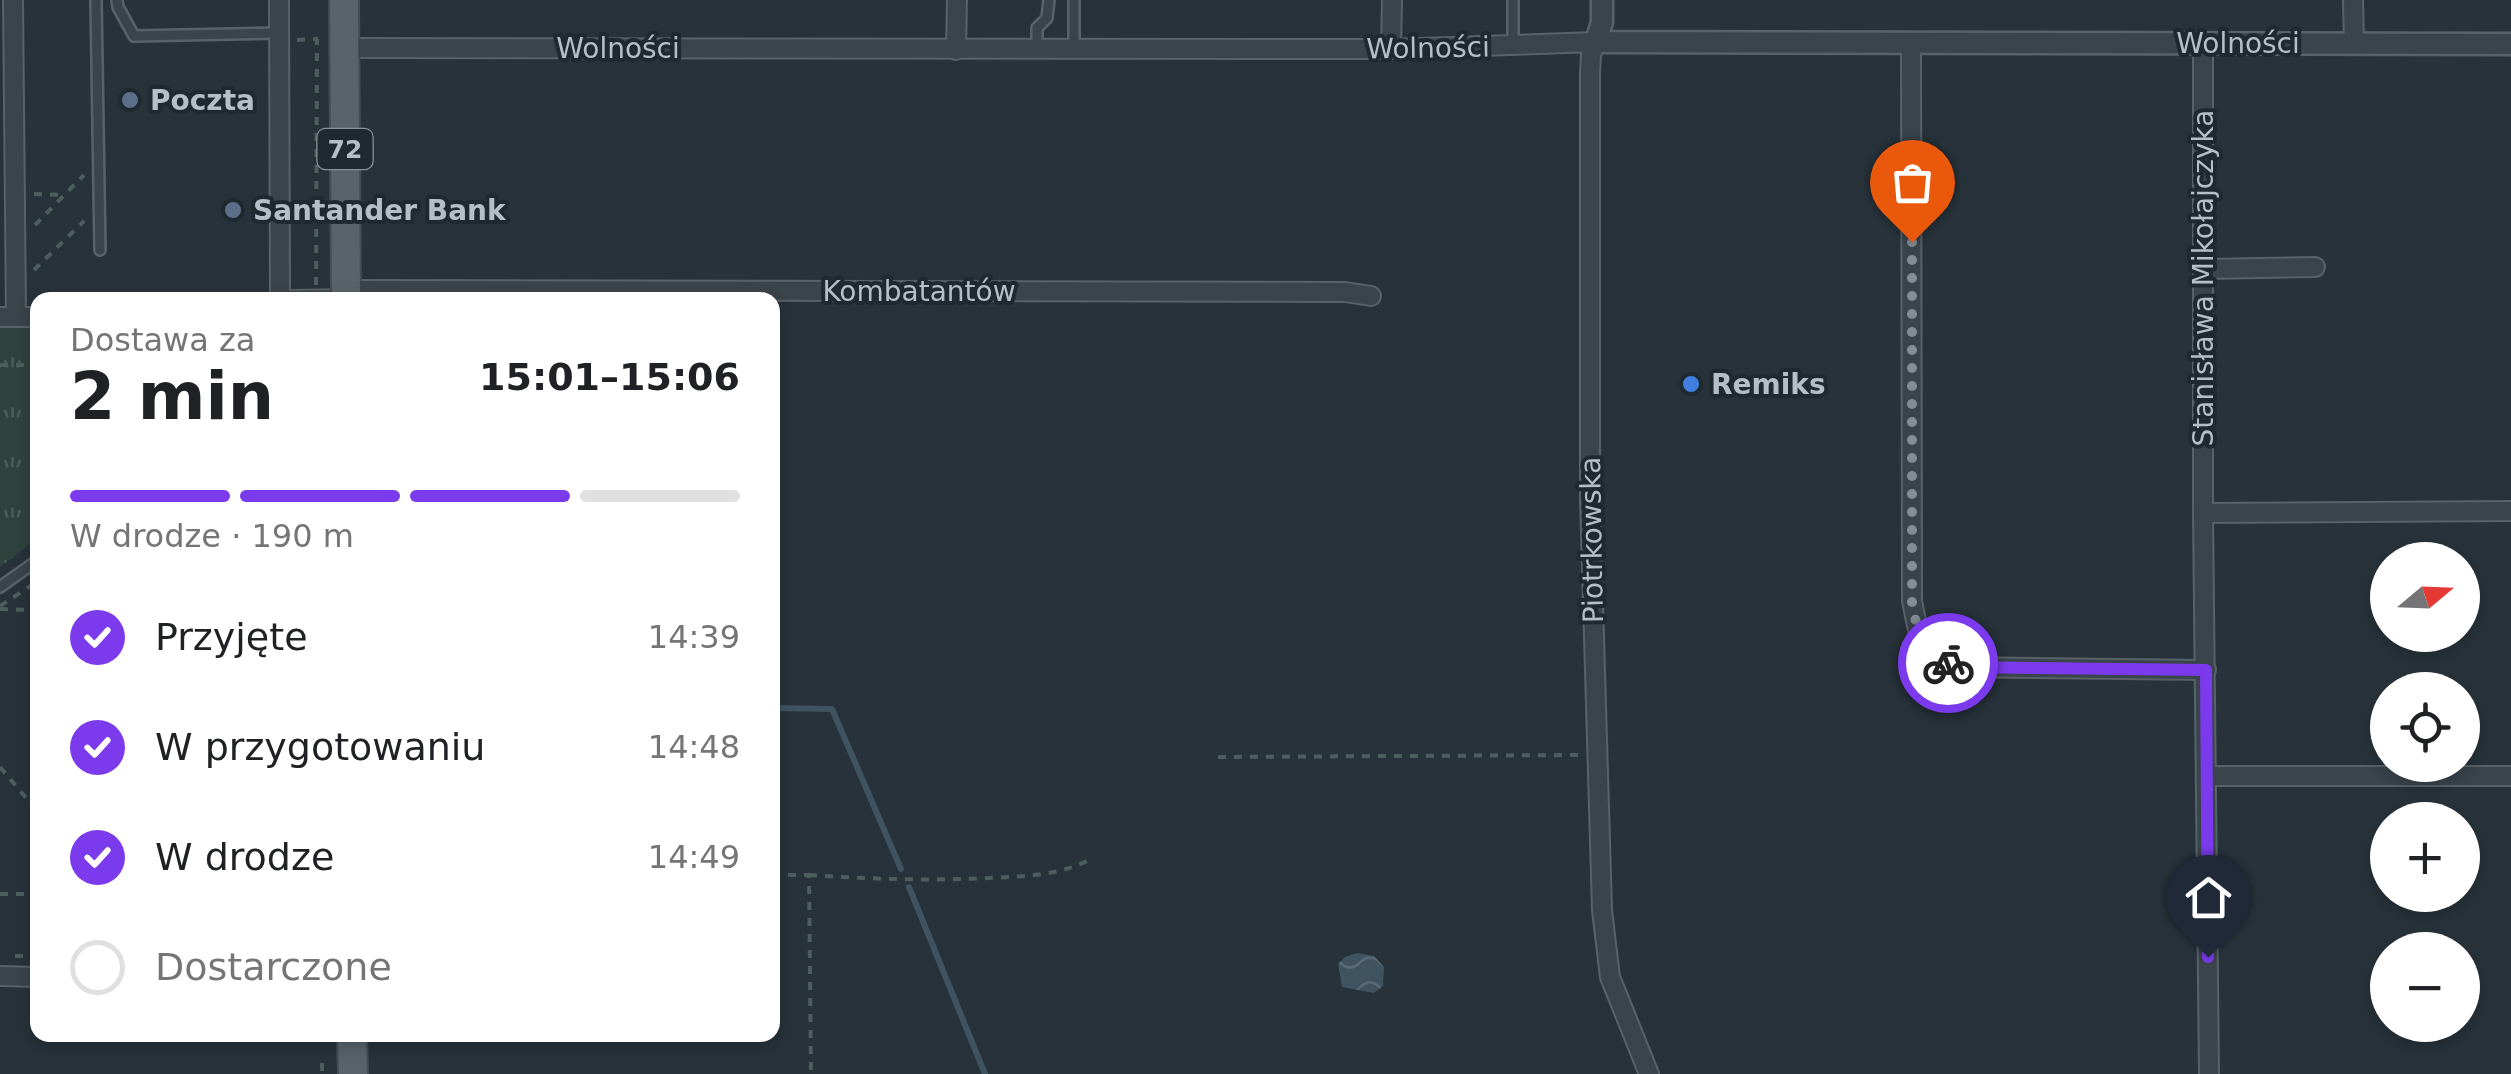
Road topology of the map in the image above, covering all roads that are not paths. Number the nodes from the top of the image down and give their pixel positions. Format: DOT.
graph roads {
  1 [pos="13,0"];
  2 [pos="96,0"];
  3 [pos="118,0"];
  4 [pos="278,0"];
  5 [pos="344,0"];
  6 [pos="957,0"];
  7 [pos="1050,0"];
  8 [pos="1074,0"];
  9 [pos="1392,0"];
  10 [pos="1513,0"];
  11 [pos="1602,0"];
  12 [pos="2353,0"];
  13 [pos="278,36"];
  14 [pos="328,42"];
  15 [pos="1596,42"];
  16 [pos="1911,42"];
  17 [pos="2204,43"];
  18 [pos="2354,44"];
  19 [pos="2511,44"];
  20 [pos="1513,47"];
  21 [pos="1036,49"];
  22 [pos="1074,49"];
  23 [pos="1391,49"];
  24 [pos="956,50"];
  25 [pos="100,250"];
  26 [pos="2314,267"];
  27 [pos="2204,269"];
  28 [pos="280,292"];
  29 [pos="346,292"];
  30 [pos="780,294"];
  31 [pos="1372,296"];
  32 [pos="8,317"];
  33 [pos="2511,511"];
  34 [pos="2203,513"];
  35 [pos="30,566"];
  36 [pos="0,587"];
  37 [pos="2206,670"];
  38 [pos="2206,776"];
  39 [pos="2511,776"];
  40 [pos="0,976"];
  41 [pos="30,977"];
  42 [pos="352,1042"];
  43 [pos="353,1074"];
  44 [pos="1648,1074"];
  45 [pos="2209,1074"];
  1 -- 32 [label="street"];
  2 -- 25 [label="lane"];
  3 -- 13 [label="lane"];
  4 -- 13 [label="street"];
  5 -- 14 [label="main road, 72"];
  6 -- 24 [label="street"];
  7 -- 21 [label="lane"];
  8 -- 22 [label="lane"];
  9 -- 23 [label="street"];
  10 -- 20 [label="lane"];
  11 -- 15 [label="street, Piotrkowska"];
  12 -- 18 [label="street"];
  13 -- 28 [label="street"];
  14 -- 24 [label="street, Wolności"];
  14 -- 29 [label="main road, 72"];
  15 -- 16 [label="street, Wolności"];
  15 -- 20 [label="street, Wolności"];
  15 -- 44 [label="street, Piotrkowska"];
  16 -- 17 [label="street, Wolności"];
  16 -- 37 [label="street"];
  17 -- 18 [label="street, Wolności"];
  17 -- 27 [label="street, Stanisława Mikołajczyka"];
  18 -- 19 [label="street, Wolności"];
  20 -- 23 [label="street, Wolności"];
  21 -- 22 [label="street, Wolności"];
  21 -- 24 [label="street, Wolności"];
  22 -- 23 [label="street, Wolności"];
  26 -- 27 [label="street"];
  27 -- 34 [label="street, Stanisława Mikołajczyka"];
  30 -- 31 [label="street, Kombatantów"];
  33 -- 34 [label="street"];
  34 -- 37 [label="street, Stanisława Mikołajczyka"];
  35 -- 36 [label="lane"];
  37 -- 38 [label="street, Stanisława Mikołajczyka"];
  38 -- 39 [label="street"];
  38 -- 45 [label="street, Stanisława Mikołajczyka"];
  40 -- 41 [label="street"];
  42 -- 43 [label="main road"];
}
